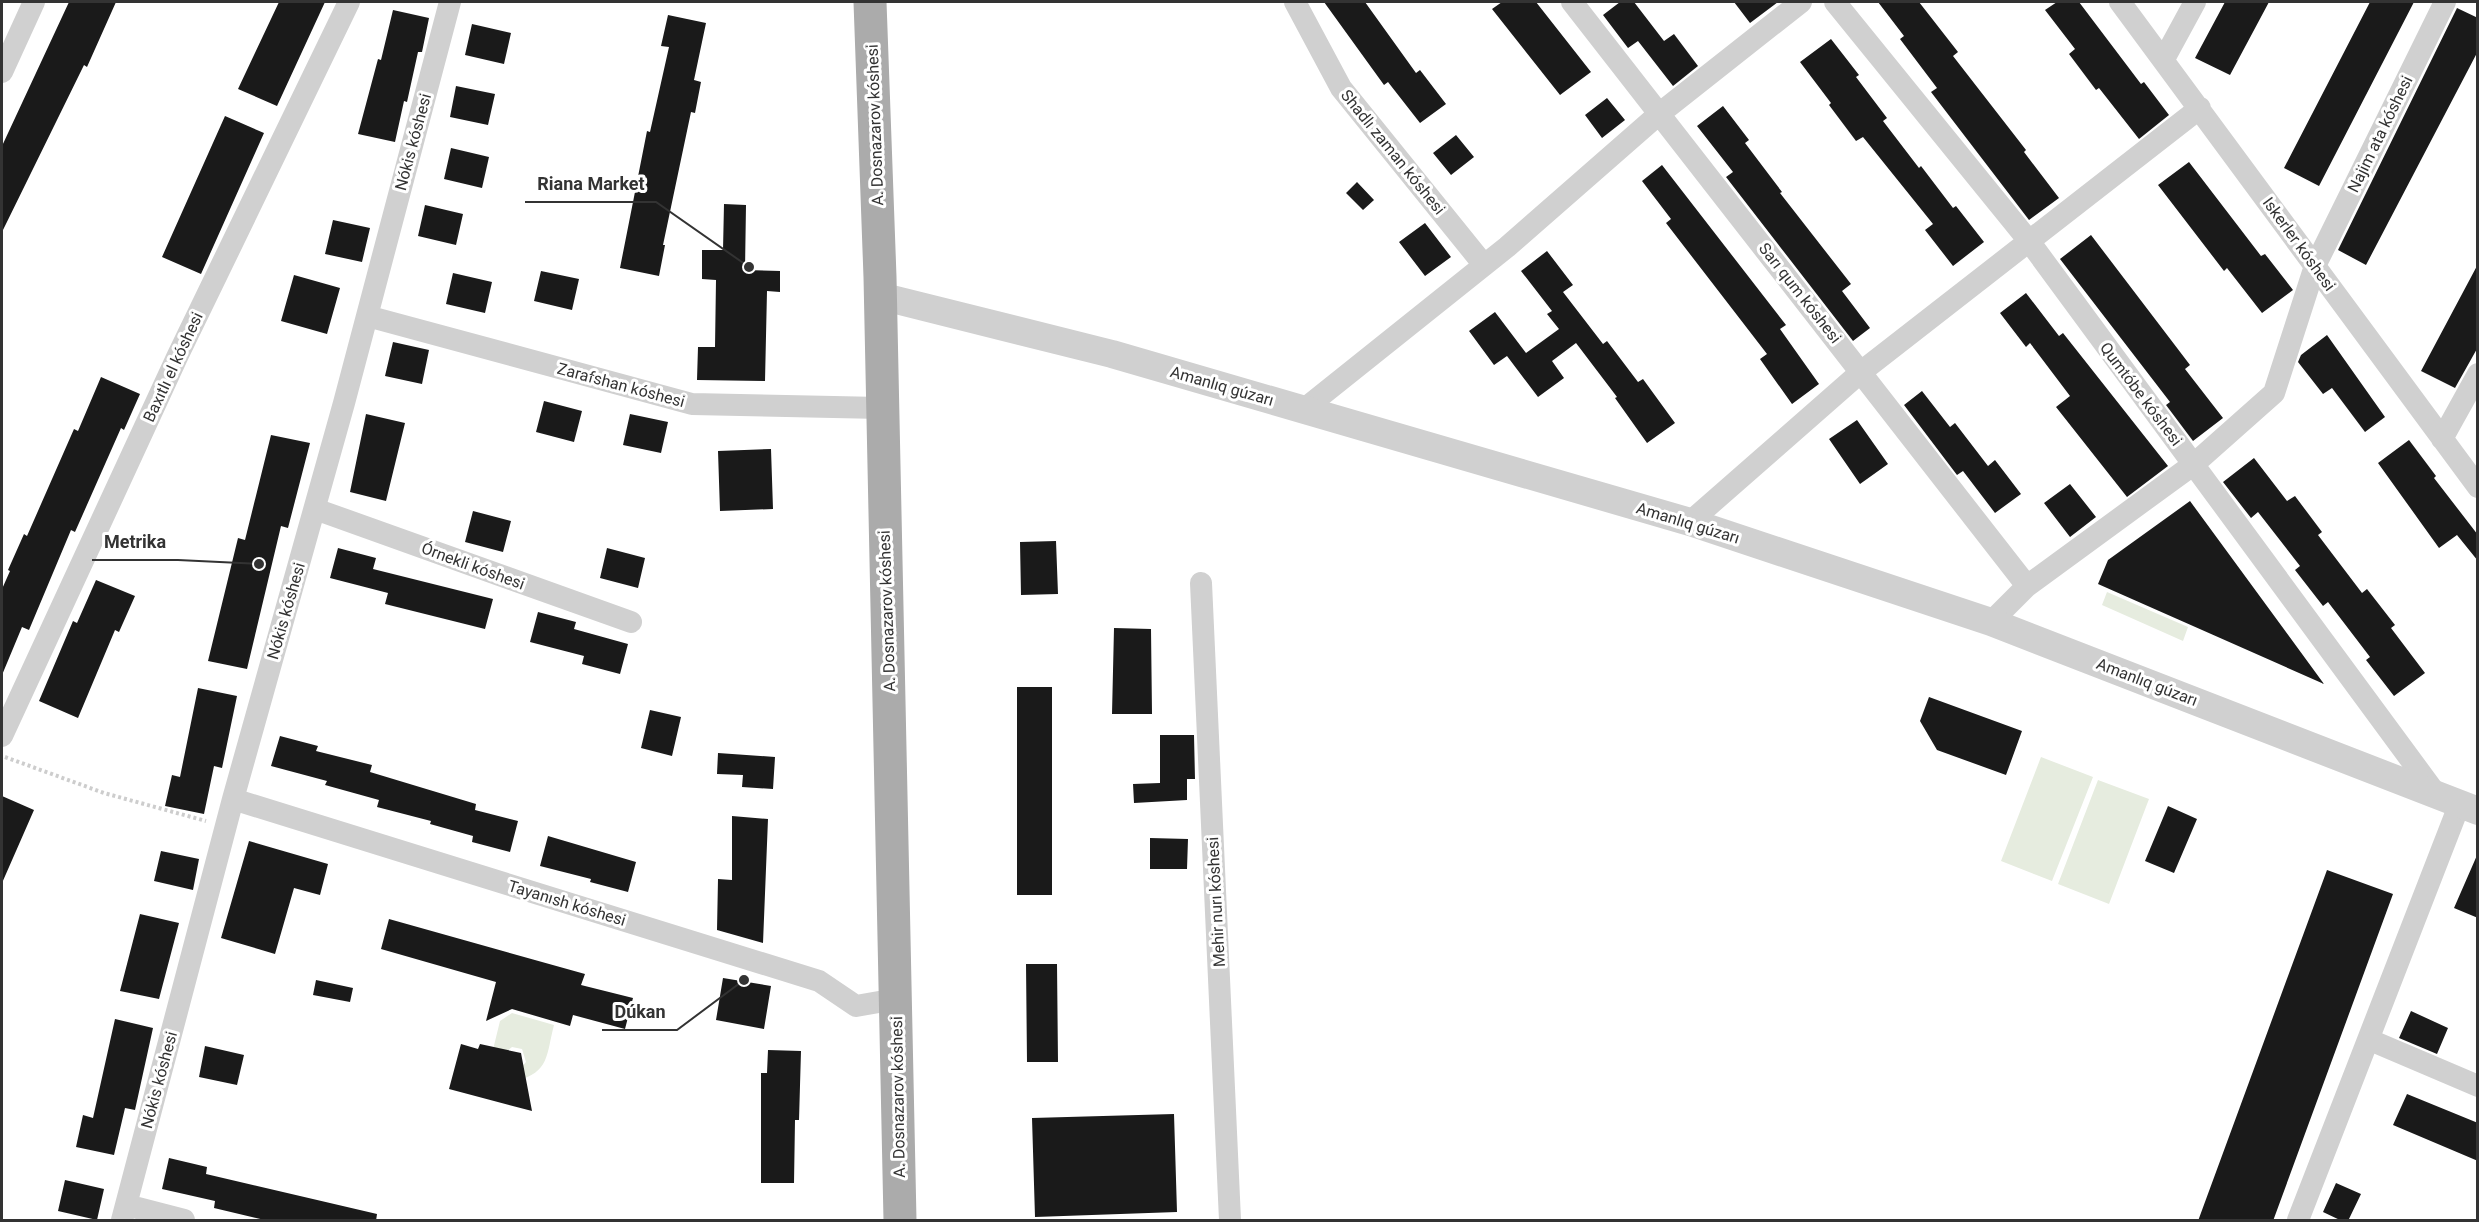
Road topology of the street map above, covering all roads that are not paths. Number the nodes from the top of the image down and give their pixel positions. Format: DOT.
graph roads {
  1 [pos="34,2"];
  2 [pos="349,2"];
  3 [pos="450,2"];
  4 [pos="870,2"];
  5 [pos="1295,2"];
  6 [pos="1572,2"];
  7 [pos="1801,2"];
  8 [pos="1836,2"];
  9 [pos="2120,2"];
  10 [pos="2195,2"];
  11 [pos="2445,2"];
  12 [pos="2164,59"];
  13 [pos="2,72"];
  14 [pos="2200,108"];
  15 [pos="1659,114"];
  16 [pos="2029,241"];
  17 [pos="1484,265"];
  18 [pos="2315,266"];
  19 [pos="880,296"];
  20 [pos="367,316"];
  21 [pos="1862,372"];
  22 [pos="2478,374"];
  23 [pos="881,408"];
  24 [pos="1303,410"];
  25 [pos="2442,439"];
  26 [pos="2194,464"];
  27 [pos="2478,487"];
  28 [pos="315,509"];
  29 [pos="1690,522"];
  30 [pos="1201,584"];
  31 [pos="2027,586"];
  32 [pos="631,622"];
  33 [pos="1991,622"];
  34 [pos="2,735"];
  35 [pos="233,799"];
  36 [pos="2458,803"];
  37 [pos="896,999"];
  38 [pos="2370,1040"];
  39 [pos="2478,1086"];
  40 [pos="124,1213"];
  41 [pos="183,1221"];
  42 [pos="900,1221"];
  43 [pos="1230,1221"];
  44 [pos="2298,1221"];
  1 -- 13 [label="street"];
  2 -- 34 [label="street, Baxıtlı el kóshesi"];
  3 -- 20 [label="street, Nókis kóshesi"];
  4 -- 19 [label="main road, A. Dosnazarov kóshesi"];
  5 -- 17 [label="street, Shadlı zaman kóshesi"];
  6 -- 15 [label="street, Sarı qum kóshesi"];
  7 -- 15 [label="street"];
  8 -- 16 [label="street, Qumtóbe kóshesi"];
  9 -- 12 [label="street, Iskerler kóshesi"];
  10 -- 12 [label="street"];
  11 -- 18 [label="street, Najim ata kóshesi"];
  12 -- 14 [label="street, Iskerler kóshesi"];
  14 -- 16 [label="street"];
  14 -- 18 [label="street, Iskerler kóshesi"];
  15 -- 17 [label="street"];
  15 -- 21 [label="street, Sarı qum kóshesi"];
  16 -- 21 [label="street"];
  16 -- 26 [label="street, Qumtóbe kóshesi"];
  17 -- 24 [label="street"];
  18 -- 25 [label="street, Iskerler kóshesi"];
  18 -- 26 [label="street, Najim ata kóshesi"];
  19 -- 23 [label="main road, A. Dosnazarov kóshesi"];
  19 -- 24 [label="street, Amanlıq gúzarı"];
  20 -- 23 [label="street, Zarafshan kóshesi"];
  20 -- 28 [label="street, Nókis kóshesi"];
  21 -- 29 [label="street"];
  21 -- 31 [label="street, Sarı qum kóshesi"];
  22 -- 25 [label="street"];
  23 -- 37 [label="main road, A. Dosnazarov kóshesi"];
  24 -- 29 [label="street, Amanlıq gúzarı"];
  25 -- 27 [label="street, Iskerler kóshesi"];
  26 -- 31 [label="street, Najim ata kóshesi"];
  26 -- 36 [label="street, Qumtóbe kóshesi"];
  28 -- 32 [label="street, Órnekli kóshesi"];
  28 -- 35 [label="street, Nókis kóshesi"];
  29 -- 33 [label="street, Amanlıq gúzarı"];
  30 -- 43 [label="street, Mehir nurı kóshesi"];
  31 -- 33 [label="street, Najim ata kóshesi"];
  33 -- 36 [label="street, Amanlıq gúzarı"];
  35 -- 37 [label="street, Tayanısh kóshesi"];
  35 -- 40 [label="street, Nókis kóshesi"];
  36 -- 38 [label="street"];
  37 -- 42 [label="main road, A. Dosnazarov kóshesi"];
  38 -- 39 [label="street"];
  38 -- 44 [label="street"];
  40 -- 41 [label="street"];
}
